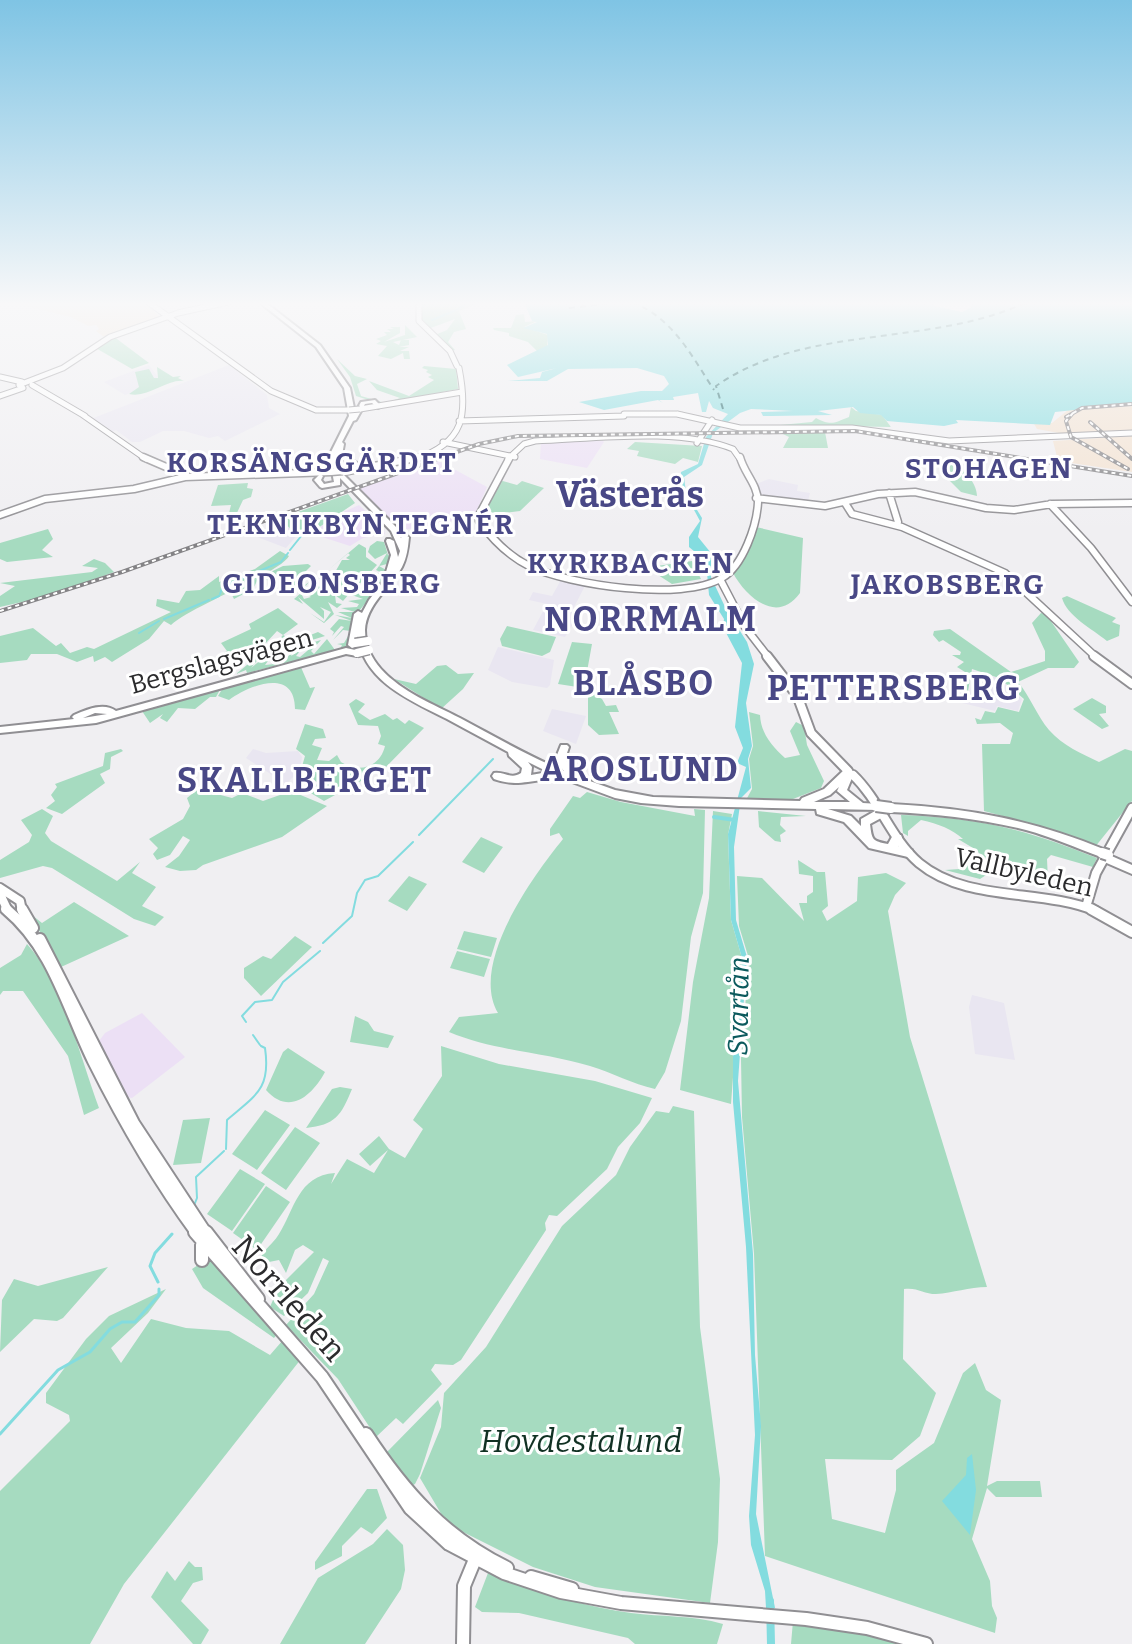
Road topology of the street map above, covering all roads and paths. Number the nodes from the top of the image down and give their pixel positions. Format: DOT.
graph roads {
  1 [pos="5,379"];
  2 [pos="39,379"];
  3 [pos="251,379"];
  4 [pos="342,379"];
  5 [pos="458,379"];
  6 [pos="25,385"];
  7 [pos="348,388"];
  8 [pos="458,393"];
  9 [pos="0,396"];
  10 [pos="379,406"];
  11 [pos="346,412"];
  12 [pos="519,419"];
  13 [pos="353,420"];
  14 [pos="461,421"];
  15 [pos="716,422"];
  16 [pos="1132,433"];
  17 [pos="1040,439"];
  18 [pos="341,440"];
  19 [pos="1029,440"];
  20 [pos="1019,441"];
  21 [pos="446,442"];
  22 [pos="984,442"];
  23 [pos="700,443"];
  24 [pos="514,455"];
  25 [pos="348,470"];
  26 [pos="318,475"];
  27 [pos="183,476"];
  28 [pos="354,493"];
  29 [pos="889,494"];
  30 [pos="758,499"];
  31 [pos="365,502"];
  32 [pos="1132,504"];
  33 [pos="1053,505"];
  34 [pos="846,507"];
  35 [pos="0,515"];
  36 [pos="481,519"];
  37 [pos="895,523"];
  38 [pos="391,575"];
  39 [pos="719,579"];
  40 [pos="693,584"];
  41 [pos="379,591"];
  42 [pos="370,599"];
  43 [pos="1132,602"];
  44 [pos="370,645"];
  45 [pos="354,648"];
  46 [pos="1132,683"];
  47 [pos="399,690"];
  48 [pos="0,729"];
  49 [pos="511,750"];
  50 [pos="854,776"];
  51 [pos="577,781"];
  52 [pos="678,804"];
  53 [pos="771,806"];
  54 [pos="1132,808"];
  55 [pos="810,809"];
  56 [pos="877,809"];
  57 [pos="908,852"];
  58 [pos="1132,868"];
  59 [pos="0,891"];
  60 [pos="1089,901"];
  61 [pos="14,906"];
  62 [pos="1132,930"];
  63 [pos="211,1254"];
  64 [pos="457,1549"];
  65 [pos="478,1561"];
  66 [pos="465,1587"];
  67 [pos="465,1610"];
  68 [pos="463,1644"];
  69 [pos="926,1644"];
  1 -- 6 [label="main road"];
  2 -- 6 [label="main road"];
  3 -- 11 [label="main road"];
  4 -- 7 [label="highway"];
  5 -- 8 [label="main road"];
  6 -- 9 [label="main road"];
  6 -- 27 [label="main road"];
  7 -- 10 [label="highway"];
  7 -- 11 [label="highway"];
  7 -- 13 [label="highway"];
  7 -- 18 [label="highway"];
  8 -- 10 [label="main road"];
  8 -- 14 [label="main road"];
  10 -- 11 [label="main road, bridge"];
  10 -- 13 [label="highway"];
  11 -- 18 [label="highway"];
  12 -- 14 [label="main road"];
  12 -- 14 [label="main road"];
  12 -- 15 [label="main road"];
  13 -- 18 [label="highway"];
  14 -- 21 [label="main road"];
  15 -- 22 [label="main road"];
  15 -- 23 [label="main road"];
  16 -- 17 [label="main road"];
  17 -- 19 [label="main road"];
  17 -- 20 [label="main road"];
  18 -- 25 [label="highway"];
  18 -- 25 [label="highway"];
  19 -- 20 [label="main road"];
  19 -- 22 [label="main road"];
  20 -- 22 [label="main road"];
  21 -- 24 [label="main road"];
  21 -- 25 [label="main road"];
  23 -- 24 [label="main road"];
  23 -- 30 [label="main road"];
  24 -- 36 [label="main road"];
  25 -- 26 [label="main road"];
  25 -- 26 [label="highway"];
  25 -- 28 [label="highway"];
  25 -- 31 [label="highway"];
  26 -- 27 [label="main road"];
  26 -- 28 [label="highway"];
  27 -- 35 [label="main road"];
  28 -- 31 [label="highway"];
  29 -- 33 [label="main road"];
  29 -- 33 [label="main road"];
  29 -- 34 [label="main road"];
  29 -- 37 [label="main road"];
  30 -- 34 [label="main road"];
  30 -- 39 [label="main road"];
  31 -- 38 [label="highway"];
  31 -- 38 [label="highway"];
  31 -- 38 [label="highway"];
  32 -- 33 [label="main road"];
  33 -- 43 [label="main road"];
  34 -- 37 [label="main road"];
  36 -- 40 [label="main road"];
  36 -- 40 [label="main road"];
  37 -- 46 [label="main road"];
  38 -- 41 [label="highway"];
  38 -- 42 [label="highway"];
  39 -- 40 [label="main road"];
  39 -- 50 [label="main road"];
  41 -- 44 [label="highway"];
  41 -- 47 [label="highway"];
  42 -- 45 [label="highway"];
  42 -- 47 [label="highway"];
  44 -- 45 [label="highway, Bergslagsvägen, bridge"];
  44 -- 47 [label="highway"];
  45 -- 47 [label="highway"];
  45 -- 48 [label="highway, Bergslagsvägen"];
  47 -- 49 [label="highway"];
  49 -- 51 [label="highway"];
  49 -- 51 [label="highway"];
  49 -- 51 [label="highway"];
  50 -- 53 [label="highway"];
  50 -- 56 [label="highway"];
  50 -- 57 [label="main road"];
  51 -- 52 [label="highway"];
  51 -- 52 [label="highway"];
  52 -- 53 [label="highway"];
  53 -- 55 [label="highway"];
  53 -- 56 [label="highway"];
  54 -- 60 [label="main road"];
  55 -- 56 [label="highway"];
  55 -- 57 [label="highway"];
  56 -- 57 [label="highway"];
  56 -- 58 [label="highway"];
  57 -- 60 [label="main road, Vallbyleden"];
  57 -- 60 [label="main road, Vallbyleden"];
  59 -- 61 [label="main road, Norrleden"];
  60 -- 62 [label="main road, Vallbyleden"];
  61 -- 63 [label="main road, Norrleden"];
  61 -- 63 [label="main road, Norrleden"];
  63 -- 64 [label="main road, Norrleden"];
  63 -- 65 [label="main road, Norrleden"];
  64 -- 65 [label="main road, Norrleden"];
  64 -- 66 [label="main road"];
  65 -- 66 [label="main road"];
  65 -- 67 [label="main road"];
  65 -- 69 [label="main road, Norrleden"];
  66 -- 67 [label="main road"];
  67 -- 68 [label="main road"];
}
